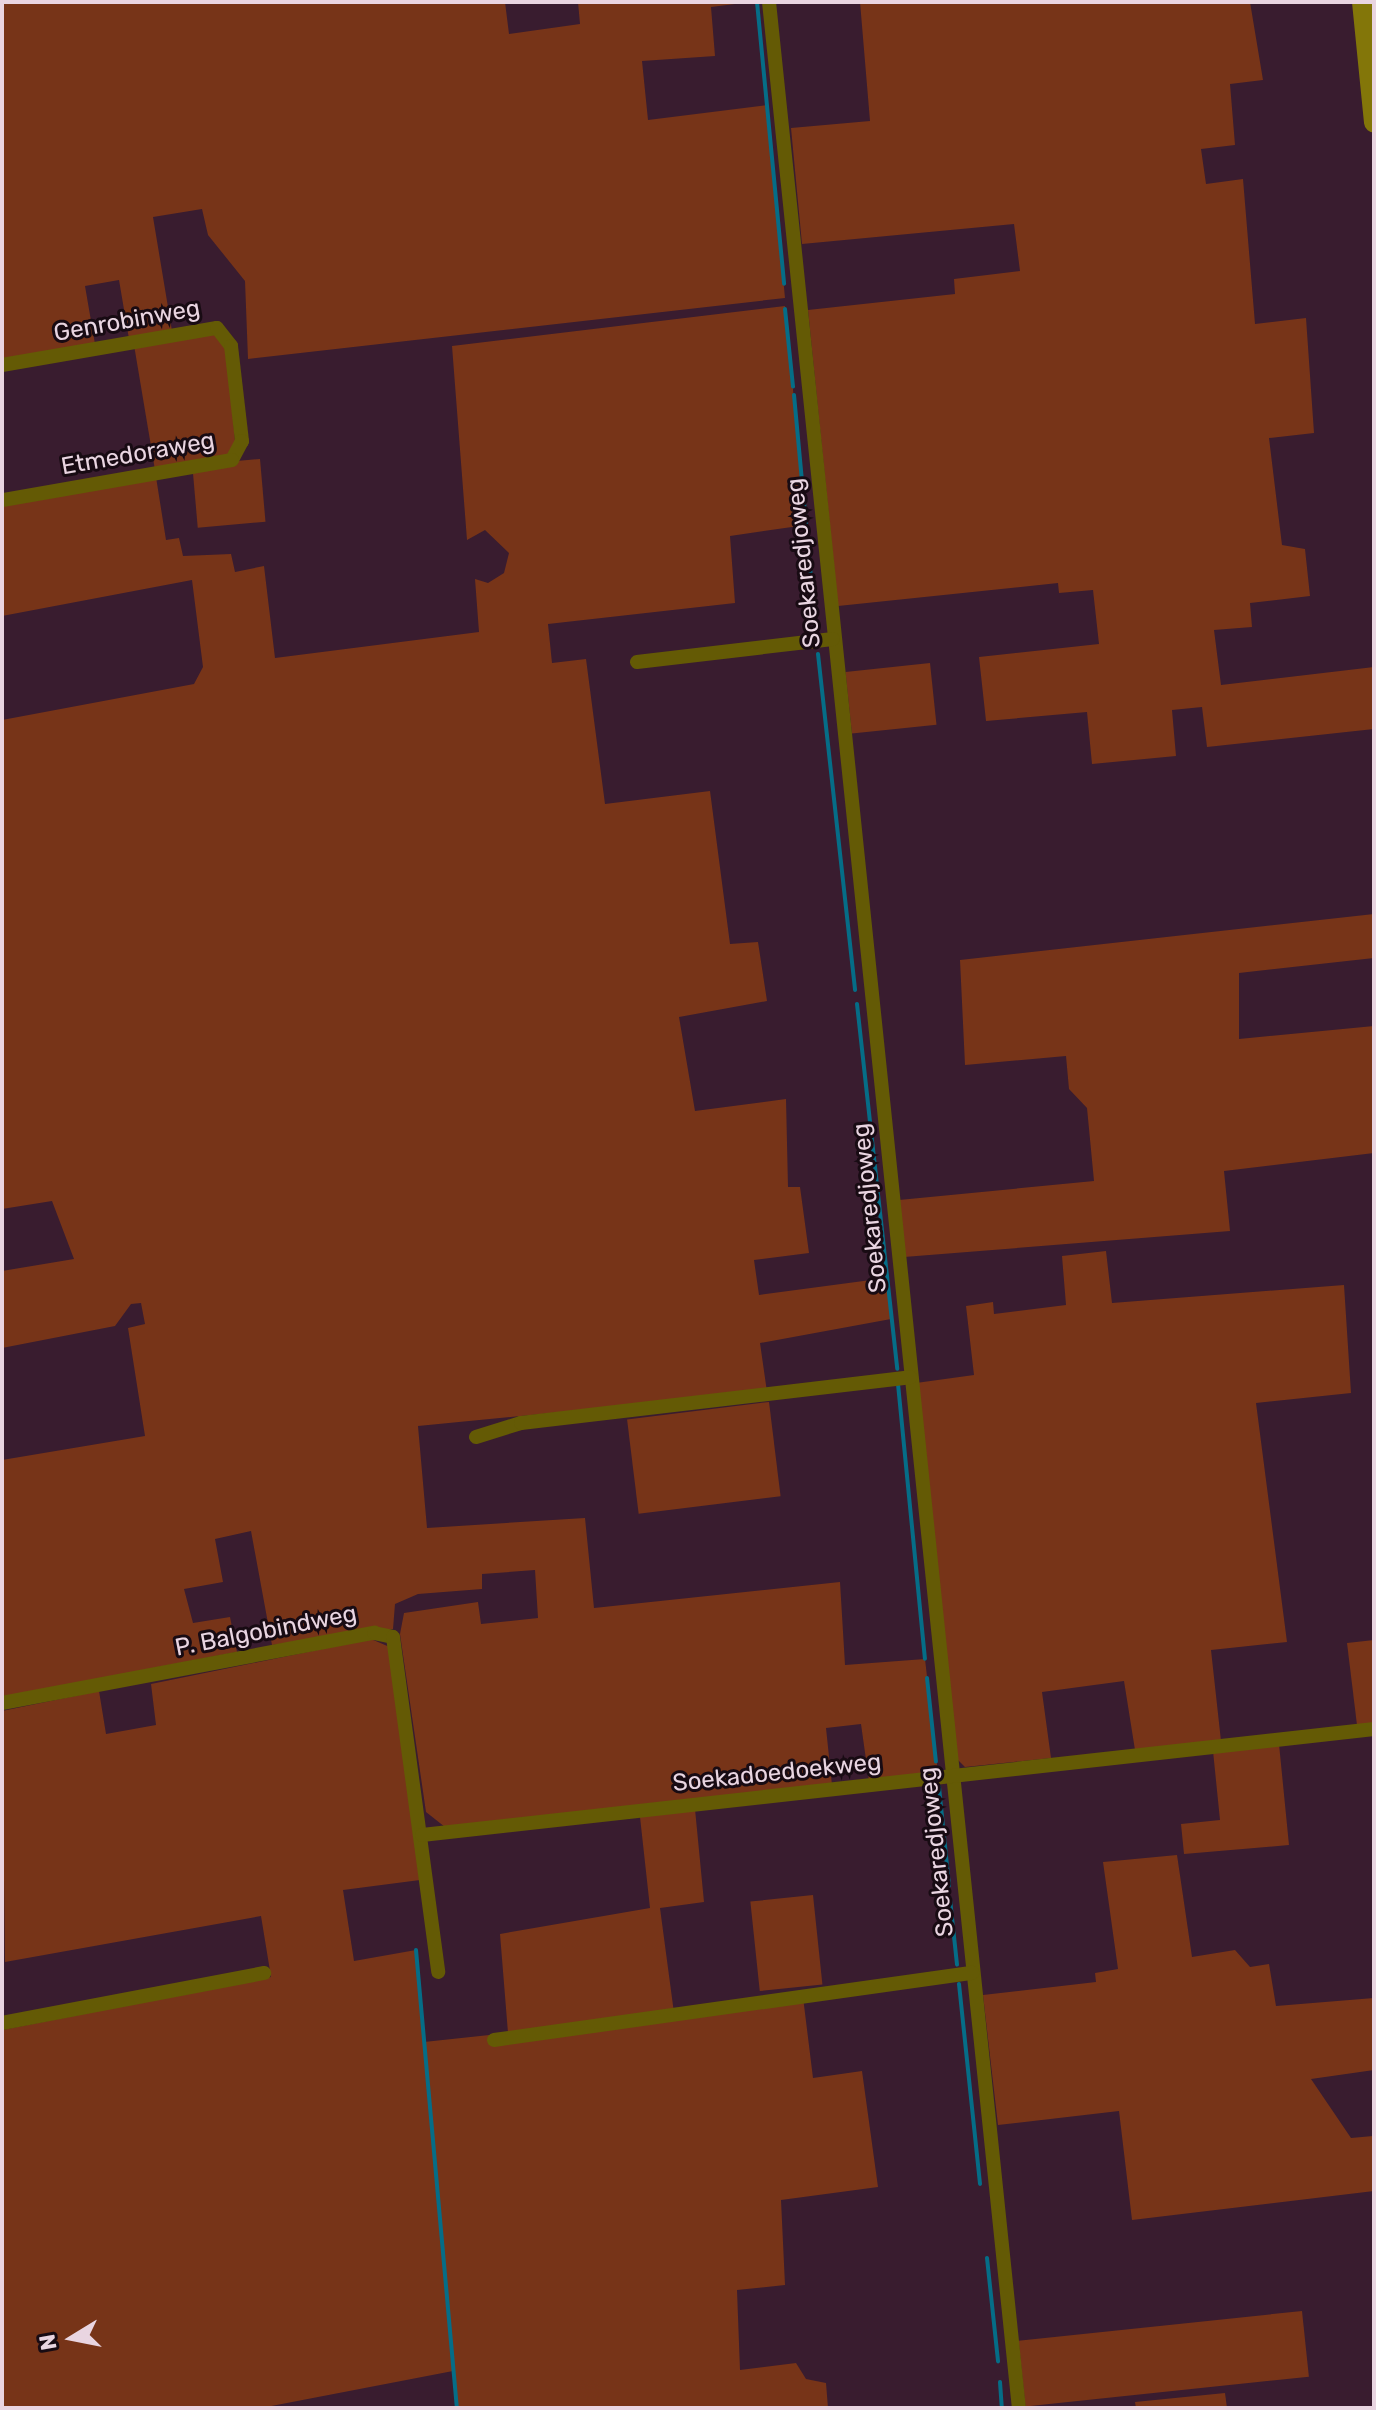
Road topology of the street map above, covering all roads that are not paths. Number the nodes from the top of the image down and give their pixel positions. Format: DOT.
graph roads {
  1 [pos="769,2"];
  2 [pos="1362,2"];
  3 [pos="1374,122"];
  4 [pos="2,365"];
  5 [pos="234,365"];
  6 [pos="2,500"];
  7 [pos="833,639"];
  8 [pos="637,662"];
  9 [pos="910,1377"];
  10 [pos="476,1437"];
  11 [pos="2,1703"];
  12 [pos="1374,1729"];
  13 [pos="951,1775"];
  14 [pos="422,1835"];
  15 [pos="438,1972"];
  16 [pos="264,1973"];
  17 [pos="972,1973"];
  18 [pos="2,2023"];
  19 [pos="494,2040"];
  20 [pos="1019,2408"];
  1 -- 7 [label="street, Soekaredjoweg"];
  2 -- 3 [label="main road"];
  4 -- 5 [label="street, Genrobinweg"];
  5 -- 6 [label="street, Etmedoraweg"];
  7 -- 8 [label="street"];
  7 -- 9 [label="street, Soekaredjoweg"];
  9 -- 10 [label="street"];
  9 -- 13 [label="street, Soekaredjoweg"];
  11 -- 14 [label="street, P. Balgobindweg"];
  12 -- 13 [label="street, Soekadoedoekweg"];
  13 -- 14 [label="street, Soekadoedoekweg"];
  13 -- 17 [label="street, Soekaredjoweg"];
  14 -- 15 [label="street, P. Balgobindweg"];
  16 -- 18 [label="street"];
  17 -- 19 [label="street"];
  17 -- 20 [label="street, Soekaredjoweg"];
}
